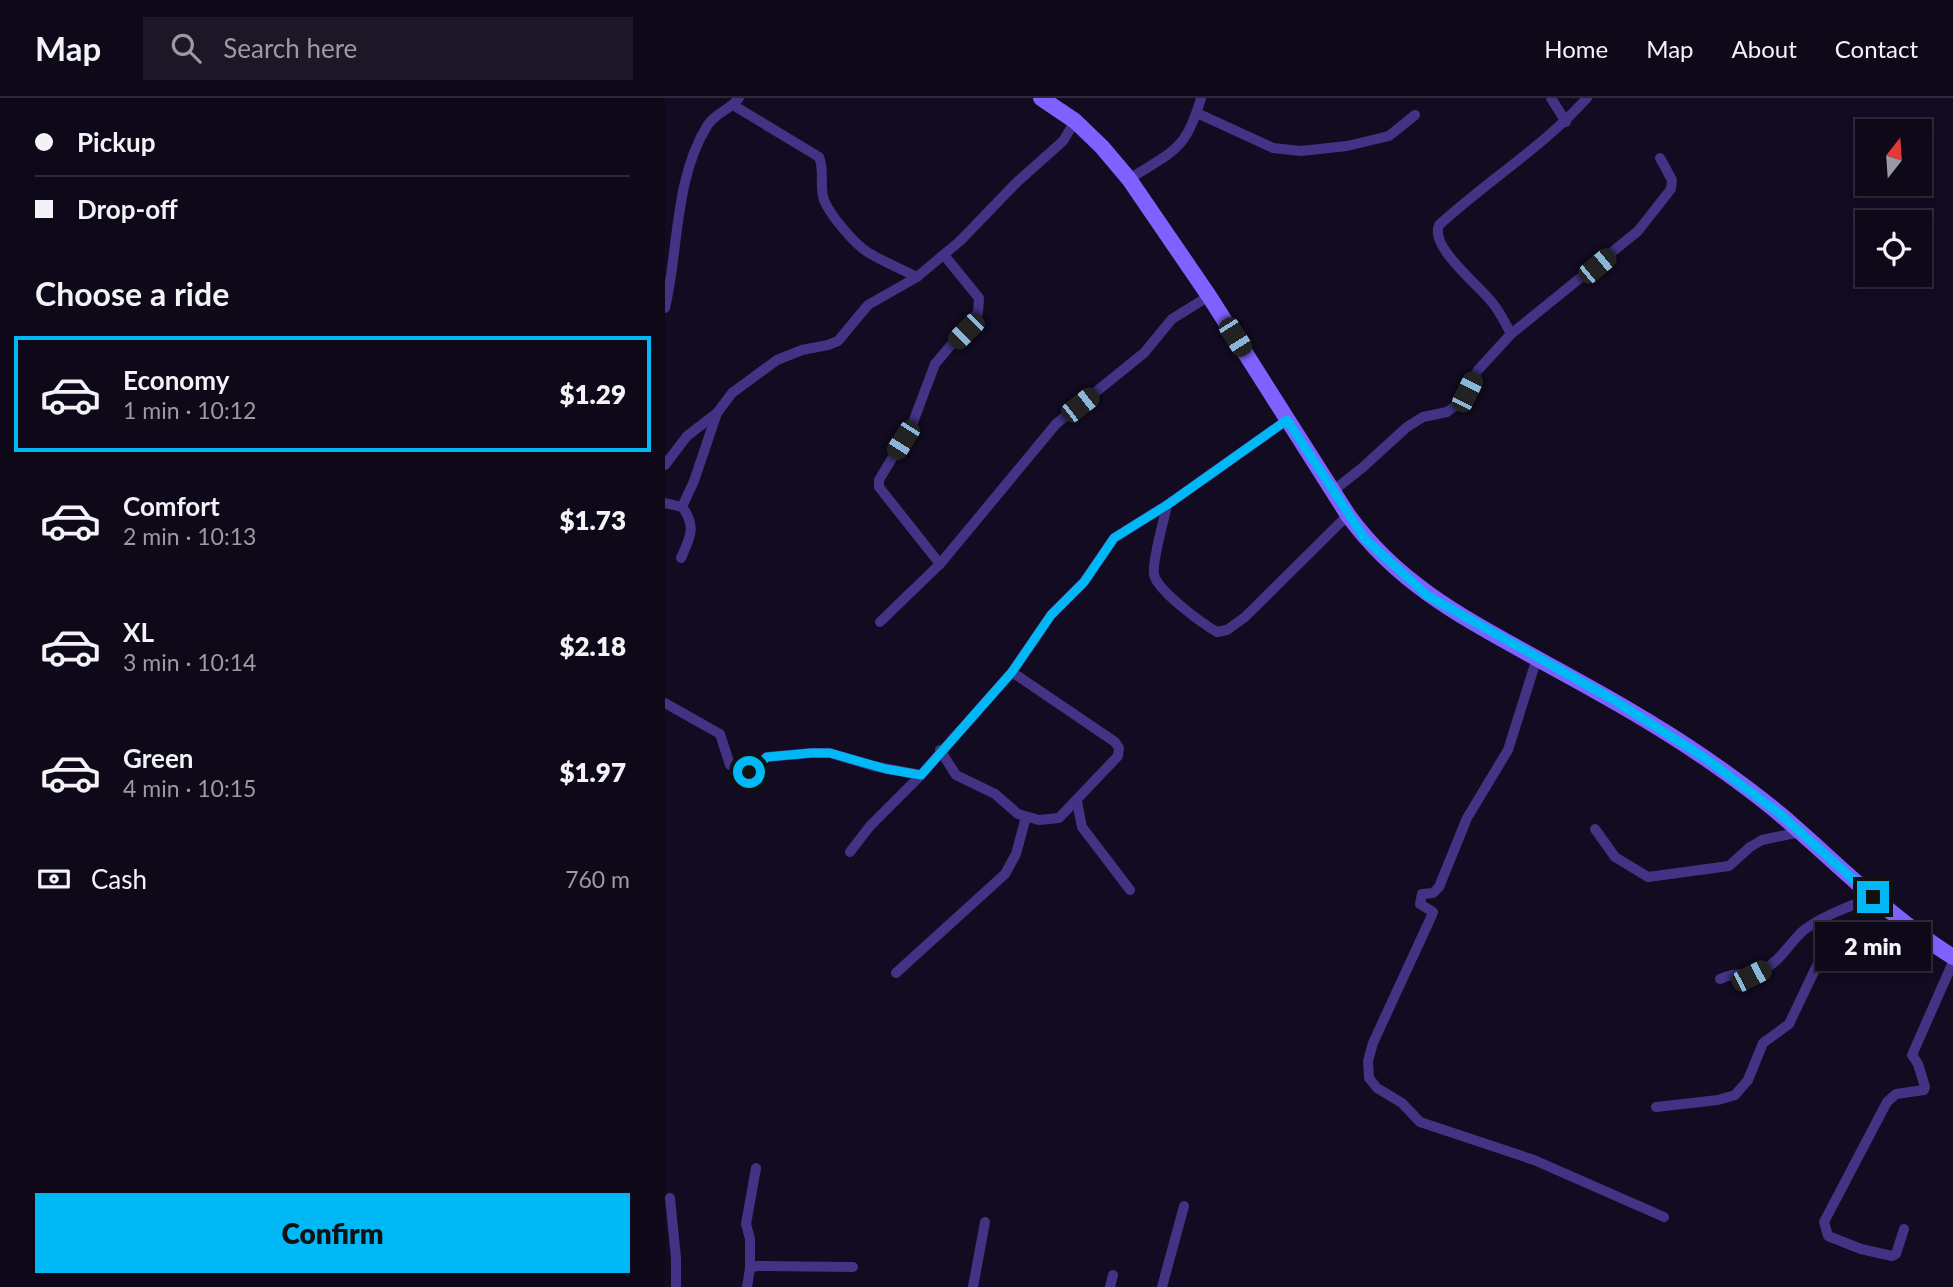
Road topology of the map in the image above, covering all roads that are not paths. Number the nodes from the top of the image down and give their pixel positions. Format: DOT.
graph roads {
  1 [pos="1041,98"];
  2 [pos="1202,98"];
  3 [pos="1551,98"];
  4 [pos="1587,98"];
  5 [pos="736,102"];
  6 [pos="1197,113"];
  7 [pos="1415,115"];
  8 [pos="1075,121"];
  9 [pos="1566,122"];
  10 [pos="1660,158"];
  11 [pos="1129,179"];
  12 [pos="944,255"];
  13 [pos="917,277"];
  14 [pos="1209,296"];
  15 [pos="665,308"];
  16 [pos="1511,334"];
  17 [pos="717,413"];
  18 [pos="1287,420"];
  19 [pos="665,465"];
  20 [pos="1333,490"];
  21 [pos="665,503"];
  22 [pos="1167,505"];
  23 [pos="682,507"];
  24 [pos="1348,515"];
  25 [pos="681,558"];
  26 [pos="940,564"];
  27 [pos="880,622"];
  28 [pos="1537,658"];
  29 [pos="1012,672"];
  30 [pos="665,703"];
  31 [pos="940,750"];
  32 [pos="921,775"];
  33 [pos="1077,802"];
  34 [pos="1026,817"];
  35 [pos="1059,818"];
  36 [pos="1081,827"];
  37 [pos="1595,829"];
  38 [pos="1800,832"];
  39 [pos="850,852"];
  40 [pos="1130,890"];
  41 [pos="1873,897"];
  42 [pos="1909,927"];
  43 [pos="1953,957"];
  44 [pos="1953,962"];
  45 [pos="896,973"];
  46 [pos="1720,979"];
  47 [pos="1655,1107"];
  48 [pos="756,1168"];
  49 [pos="670,1198"];
  50 [pos="1184,1206"];
  51 [pos="1664,1217"];
  52 [pos="985,1222"];
  53 [pos="1904,1229"];
  54 [pos="853,1267"];
  55 [pos="750,1268"];
  56 [pos="676,1287"];
  57 [pos="747,1287"];
  58 [pos="973,1287"];
  59 [pos="1162,1287"];
  1 -- 8 [label="street"];
  2 -- 6 [label="street"];
  3 -- 9 [label="street"];
  4 -- 9 [label="street"];
  5 -- 13 [label="street"];
  5 -- 15 [label="street"];
  6 -- 7 [label="street"];
  6 -- 11 [label="street"];
  8 -- 11 [label="street"];
  8 -- 12 [label="street"];
  9 -- 16 [label="street"];
  10 -- 16 [label="street"];
  11 -- 14 [label="street"];
  12 -- 13 [label="street"];
  12 -- 26 [label="street"];
  13 -- 17 [label="street"];
  14 -- 18 [label="street"];
  14 -- 26 [label="street"];
  16 -- 20 [label="street"];
  17 -- 19 [label="street"];
  17 -- 23 [label="street"];
  18 -- 20 [label="street"];
  18 -- 22 [label="street"];
  20 -- 24 [label="street"];
  21 -- 23 [label="street"];
  22 -- 24 [label="street"];
  22 -- 29 [label="street"];
  23 -- 25 [label="street"];
  24 -- 28 [label="street"];
  26 -- 27 [label="street"];
  28 -- 38 [label="street"];
  28 -- 51 [label="street"];
  29 -- 31 [label="street"];
  29 -- 33 [label="street"];
  30 -- 32 [label="street"];
  31 -- 32 [label="street"];
  31 -- 34 [label="street"];
  32 -- 39 [label="street"];
  33 -- 35 [label="street"];
  33 -- 36 [label="street"];
  34 -- 35 [label="street"];
  34 -- 45 [label="street"];
  35 -- 36 [label="street"];
  36 -- 40 [label="street"];
  37 -- 38 [label="street"];
  38 -- 41 [label="street"];
  41 -- 42 [label="street"];
  41 -- 46 [label="street"];
  42 -- 43 [label="street"];
  42 -- 47 [label="street"];
  44 -- 53 [label="street"];
  48 -- 55 [label="street"];
  49 -- 56 [label="street"];
  50 -- 59 [label="street"];
  52 -- 58 [label="street"];
  54 -- 55 [label="street"];
  55 -- 57 [label="street"];
}
